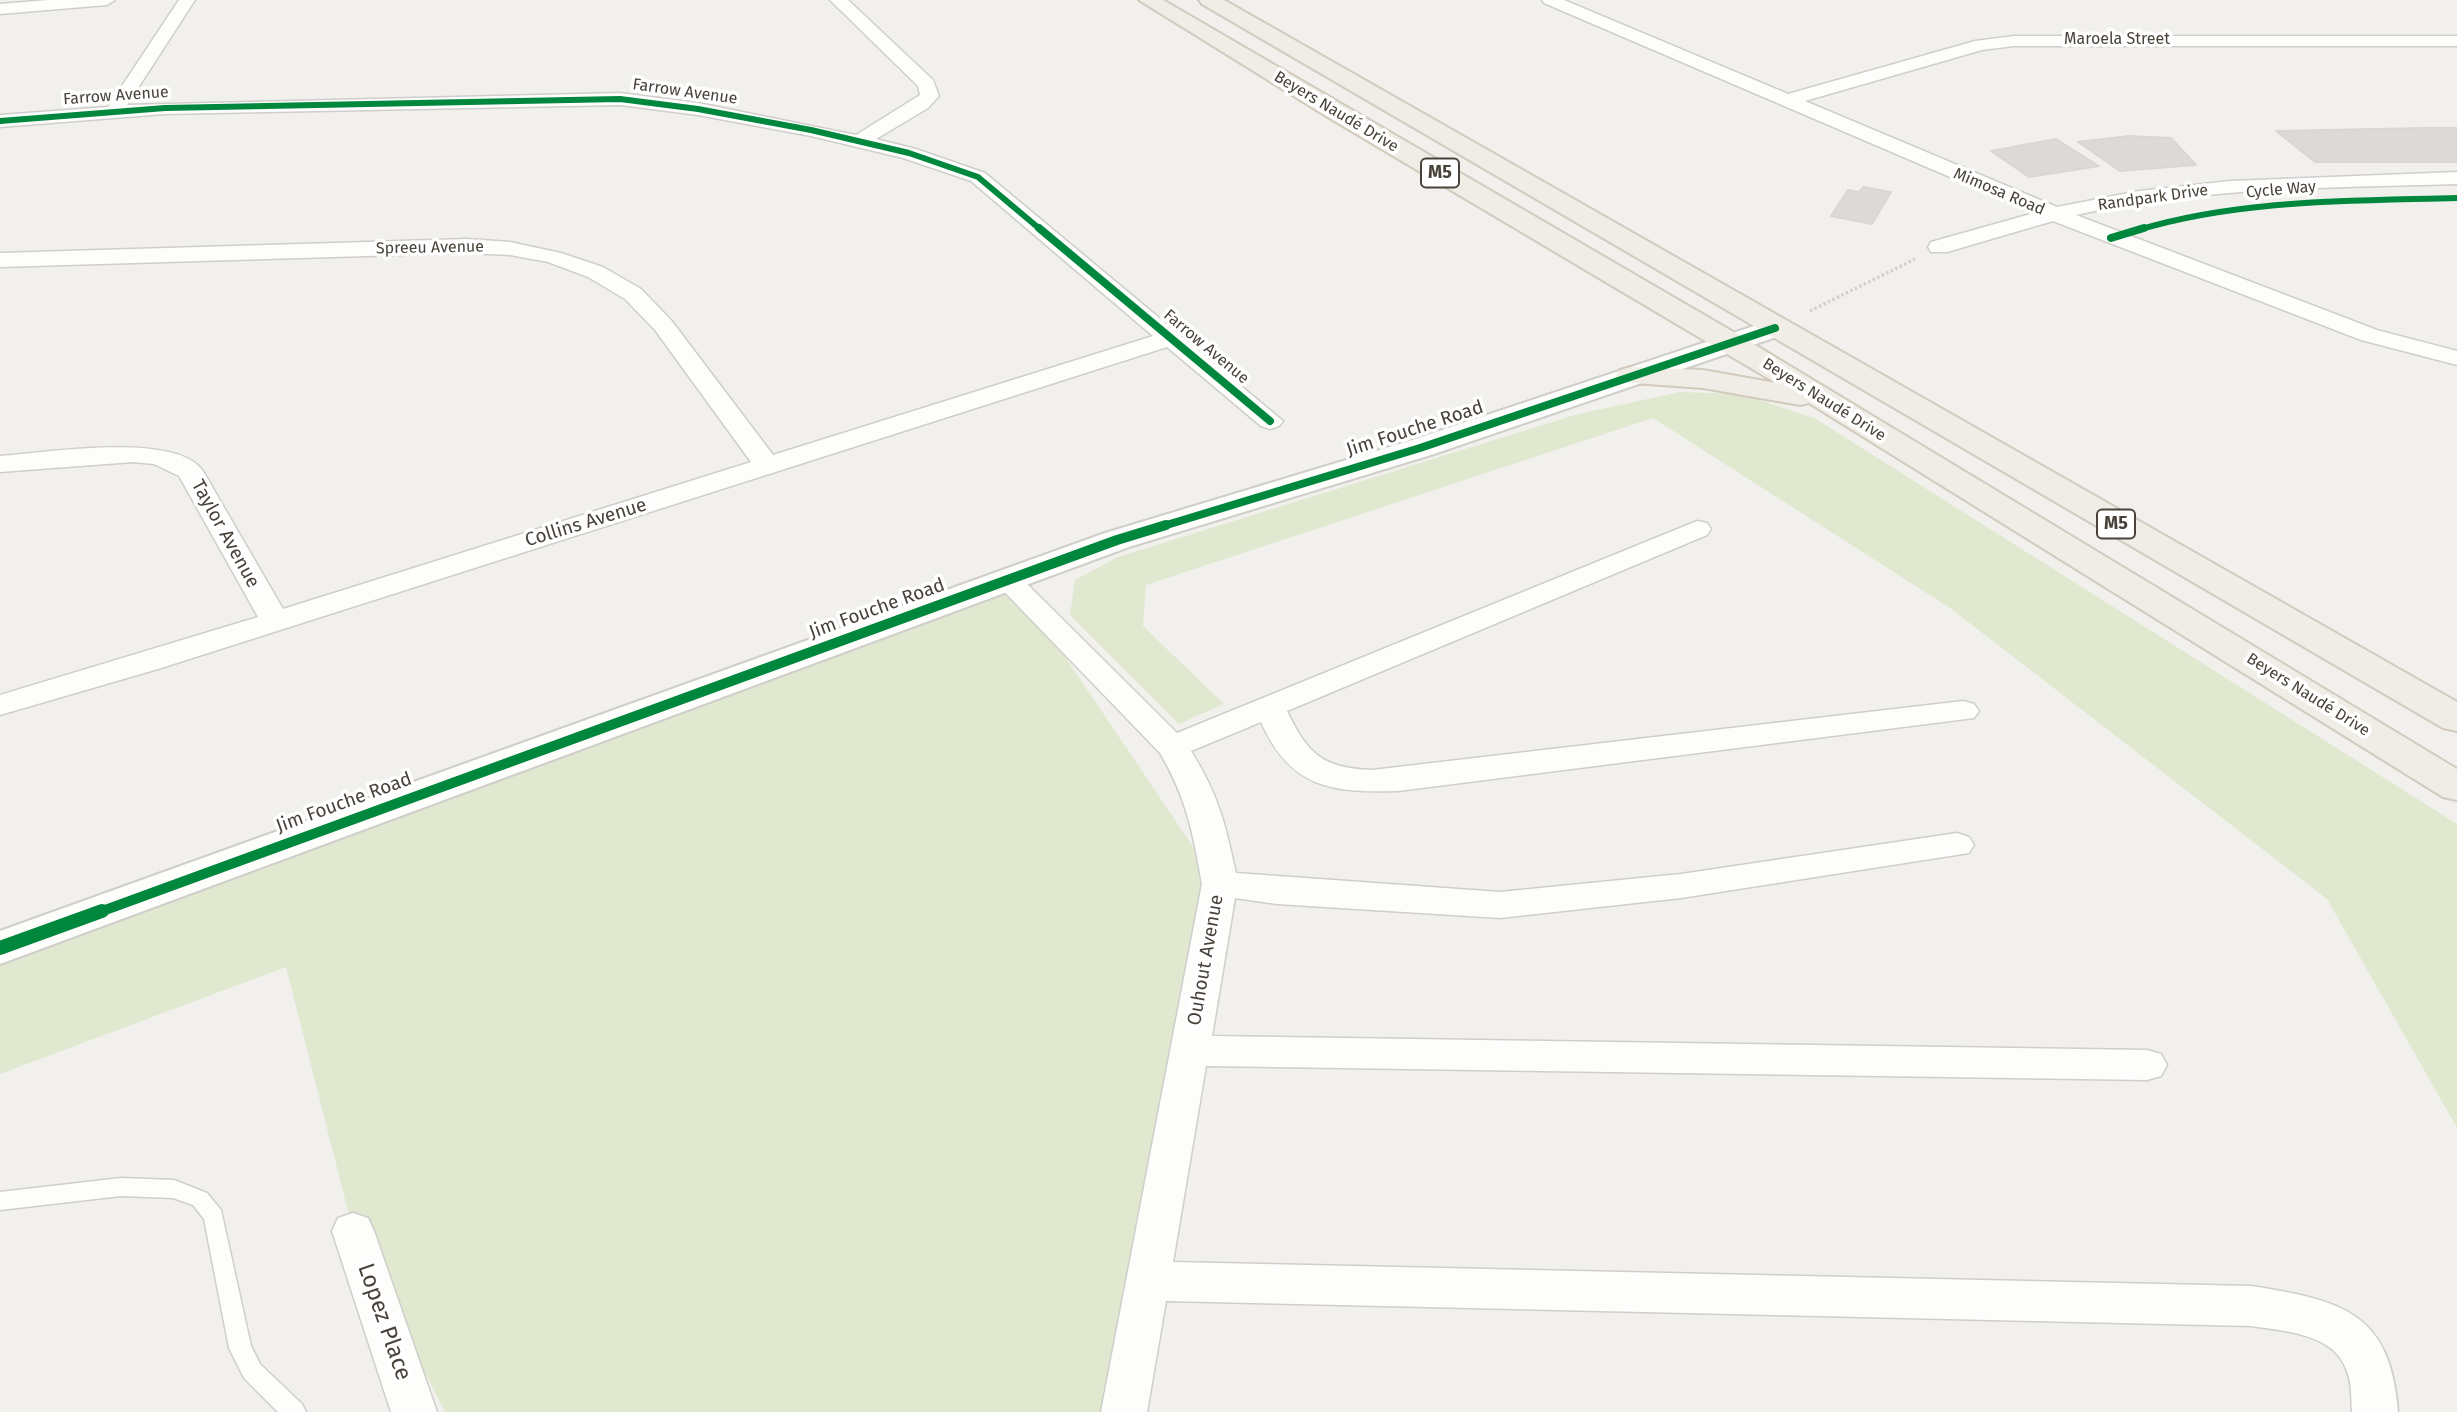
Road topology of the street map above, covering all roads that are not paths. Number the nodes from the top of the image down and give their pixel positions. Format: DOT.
graph roads {
  1 [pos="107,0"];
  2 [pos="187,0"];
  3 [pos="838,0"];
  4 [pos="1149,0"];
  5 [pos="1209,0"];
  6 [pos="1595,0"];
  7 [pos="1557,3"];
  8 [pos="0,9"];
  9 [pos="2457,41"];
  10 [pos="1786,101"];
  11 [pos="115,110"];
  12 [pos="0,121"];
  13 [pos="859,141"];
  14 [pos="2457,178"];
  15 [pos="2052,215"];
  16 [pos="1939,247"];
  17 [pos="0,260"];
  18 [pos="1775,328"];
  19 [pos="1170,338"];
  20 [pos="1732,343"];
  21 [pos="2457,358"];
  22 [pos="1631,376"];
  23 [pos="1822,401"];
  24 [pos="1270,421"];
  25 [pos="0,464"];
  26 [pos="767,466"];
  27 [pos="1697,529"];
  28 [pos="1007,580"];
  29 [pos="274,620"];
  30 [pos="0,705"];
  31 [pos="1269,706"];
  32 [pos="1963,711"];
  33 [pos="2457,719"];
  34 [pos="1172,747"];
  35 [pos="2457,787"];
  36 [pos="1957,845"];
  37 [pos="1220,884"];
  38 [pos="0,948"];
  39 [pos="1190,1051"];
  40 [pos="2147,1065"];
  41 [pos="0,1201"];
  42 [pos="354,1231"];
  43 [pos="1147,1281"];
  44 [pos="294,1412"];
  45 [pos="414,1412"];
  46 [pos="1124,1412"];
  47 [pos="2375,1412"];
  1 -- 8 [label="street"];
  2 -- 11 [label="street"];
  3 -- 13 [label="street"];
  4 -- 20 [label="main road, Beyers Naudé Drive / M5"];
  5 -- 18 [label="main road, Beyers Naudé Drive / M5"];
  6 -- 7 [label="street"];
  7 -- 10 [label="street, Mimosa Road"];
  9 -- 10 [label="street, Maroela Street"];
  10 -- 15 [label="street, Mimosa Road"];
  11 -- 12 [label="street, Farrow Avenue"];
  11 -- 13 [label="street, Farrow Avenue"];
  13 -- 19 [label="street, Farrow Avenue"];
  14 -- 15 [label="street, Randpark Drive"];
  15 -- 16 [label="street, Randpark Drive"];
  15 -- 21 [label="street, Mimosa Road"];
  17 -- 26 [label="street, Spreeu Avenue"];
  18 -- 20 [label="street, Jim Fouche Road"];
  18 -- 33 [label="main road, Beyers Naudé Drive / M5"];
  19 -- 24 [label="street, Farrow Avenue"];
  19 -- 26 [label="street, Collins Avenue"];
  20 -- 22 [label="street, Jim Fouche Road"];
  20 -- 23 [label="main road, Beyers Naudé Drive / M5"];
  22 -- 23 [label="main road"];
  22 -- 28 [label="street, Jim Fouche Road"];
  23 -- 35 [label="main road, Beyers Naudé Drive / M5"];
  25 -- 29 [label="street, Taylor Avenue"];
  26 -- 29 [label="street, Collins Avenue"];
  27 -- 31 [label="street"];
  28 -- 34 [label="street, Ouhout Avenue"];
  28 -- 38 [label="street, Jim Fouche Road"];
  29 -- 30 [label="street, Collins Avenue"];
  31 -- 32 [label="street"];
  31 -- 34 [label="street"];
  34 -- 37 [label="street, Ouhout Avenue"];
  36 -- 37 [label="street"];
  37 -- 39 [label="street, Ouhout Avenue"];
  39 -- 40 [label="street"];
  39 -- 43 [label="street, Ouhout Avenue"];
  41 -- 44 [label="lane"];
  42 -- 45 [label="street, Lopez Place"];
  43 -- 46 [label="street, Ouhout Avenue"];
  43 -- 47 [label="street"];
}
